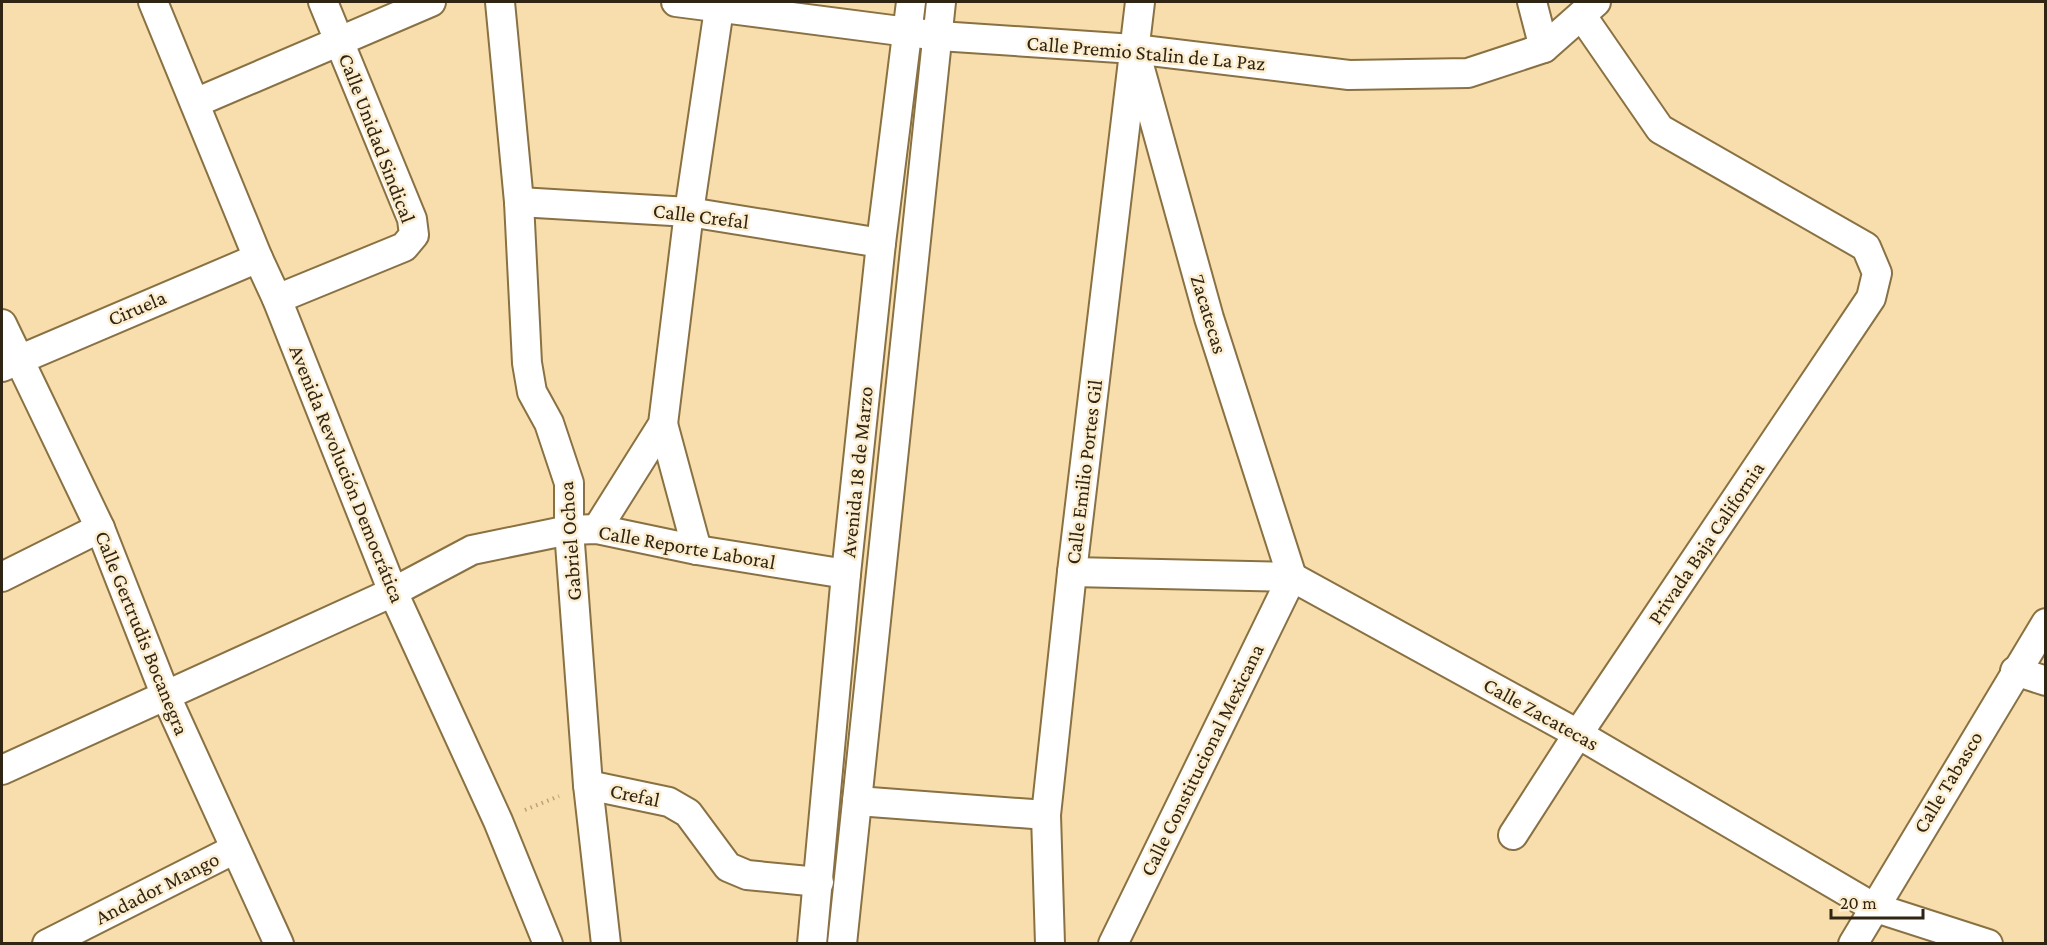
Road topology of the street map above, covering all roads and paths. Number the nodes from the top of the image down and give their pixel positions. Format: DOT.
graph roads {
  1 [pos="153,2"];
  2 [pos="323,2"];
  3 [pos="432,2"];
  4 [pos="500,2"];
  5 [pos="675,2"];
  6 [pos="911,2"];
  7 [pos="941,2"];
  8 [pos="1140,2"];
  9 [pos="1532,2"];
  10 [pos="720,5"];
  11 [pos="1589,9"];
  12 [pos="908,31"];
  13 [pos="939,36"];
  14 [pos="339,40"];
  15 [pos="1544,48"];
  16 [pos="1134,49"];
  17 [pos="195,103"];
  18 [pos="519,202"];
  19 [pos="689,212"];
  20 [pos="881,243"];
  21 [pos="258,258"];
  22 [pos="278,299"];
  23 [pos="2,324"];
  24 [pos="9,363"];
  25 [pos="663,424"];
  26 [pos="100,528"];
  27 [pos="597,529"];
  28 [pos="568,530"];
  29 [pos="697,550"];
  30 [pos="1072,572"];
  31 [pos="846,574"];
  32 [pos="2,577"];
  33 [pos="1292,577"];
  34 [pos="393,592"];
  35 [pos="2046,623"];
  36 [pos="2015,671"];
  37 [pos="2046,681"];
  38 [pos="165,694"];
  39 [pos="1578,734"];
  40 [pos="2,770"];
  41 [pos="588,785"];
  42 [pos="857,801"];
  43 [pos="1046,815"];
  44 [pos="498,821"];
  45 [pos="1513,836"];
  46 [pos="235,849"];
  47 [pos="819,882"];
  48 [pos="1873,907"];
  49 [pos="47,944"];
  50 [pos="279,944"];
  51 [pos="548,944"];
  52 [pos="606,944"];
  53 [pos="812,944"];
  54 [pos="842,944"];
  55 [pos="1050,944"];
  56 [pos="1113,944"];
  57 [pos="1853,944"];
  58 [pos="1988,944"];
  1 -- 17 [label="street, Avenida Revolución Democrática"];
  2 -- 14 [label="street, Calle Unidad Sindical"];
  3 -- 14 [label="street"];
  4 -- 18 [label="street, Gabriel Ochoa"];
  5 -- 10 [label="street, Calle Premio Stalin de La Paz"];
  6 -- 12 [label="street, Avenida 18 de Marzo"];
  7 -- 13 [label="street, Avenida 18 de Marzo"];
  8 -- 16 [label="street, Calle Emilio Portes Gil"];
  9 -- 15 [label="street"];
  10 -- 12 [label="street, Calle Premio Stalin de La Paz"];
  10 -- 19 [label="street"];
  11 -- 15 [label="street, Calle Premio Stalin de La Paz"];
  11 -- 39 [label="street, Privada Baja California"];
  12 -- 13 [label="street, Calle Premio Stalin de La Paz"];
  12 -- 20 [label="street, Avenida 18 de Marzo"];
  13 -- 16 [label="street, Calle Premio Stalin de La Paz"];
  13 -- 42 [label="street, Avenida 18 de Marzo"];
  14 -- 17 [label="street"];
  14 -- 22 [label="street, Calle Unidad Sindical"];
  15 -- 16 [label="street, Calle Premio Stalin de La Paz"];
  16 -- 30 [label="street, Calle Emilio Portes Gil"];
  16 -- 33 [label="street, Zacatecas"];
  17 -- 21 [label="street, Avenida Revolución Democrática"];
  18 -- 19 [label="street, Calle Crefal"];
  18 -- 28 [label="street, Gabriel Ochoa"];
  19 -- 20 [label="street, Calle Crefal"];
  19 -- 25 [label="street"];
  20 -- 31 [label="street, Avenida 18 de Marzo"];
  21 -- 22 [label="street, Avenida Revolución Democrática"];
  21 -- 24 [label="street, Ciruela"];
  22 -- 34 [label="street, Avenida Revolución Democrática"];
  23 -- 24 [label="street, Calle Gertrudis Bocanegra"];
  24 -- 26 [label="street, Calle Gertrudis Bocanegra"];
  25 -- 27 [label="street"];
  25 -- 29 [label="street"];
  26 -- 32 [label="street"];
  26 -- 38 [label="street, Calle Gertrudis Bocanegra"];
  27 -- 28 [label="street, Calle Reporte Laboral"];
  27 -- 29 [label="street, Calle Reporte Laboral"];
  28 -- 34 [label="street, Calle Reporte Laboral"];
  28 -- 41 [label="street, Gabriel Ochoa"];
  29 -- 31 [label="street, Calle Reporte Laboral"];
  30 -- 33 [label="street, Calle Zacatecas"];
  30 -- 43 [label="street, Calle Emilio Portes Gil"];
  31 -- 47 [label="street, Avenida 18 de Marzo"];
  33 -- 39 [label="street, Calle Zacatecas"];
  33 -- 56 [label="street, Calle Constitucional Mexicana"];
  34 -- 38 [label="street, Calle Reporte Laboral"];
  34 -- 44 [label="street, Avenida Revolución Democrática"];
  35 -- 36 [label="street, Calle Tabasco"];
  36 -- 37 [label="street"];
  36 -- 48 [label="street, Calle Tabasco"];
  38 -- 40 [label="street, Calle Reporte Laboral"];
  38 -- 46 [label="street, Calle Gertrudis Bocanegra"];
  39 -- 45 [label="street, Privada Baja California"];
  39 -- 48 [label="street, Calle Zacatecas"];
  41 -- 44 [label="path, Crefal"];
  41 -- 47 [label="street, Crefal"];
  41 -- 52 [label="street, Gabriel Ochoa"];
  42 -- 43 [label="street"];
  42 -- 54 [label="street, Avenida 18 de Marzo"];
  43 -- 55 [label="street, Calle Emilio Portes Gil"];
  44 -- 51 [label="street, Avenida Revolución Democrática"];
  46 -- 49 [label="street, Andador Mango"];
  46 -- 50 [label="street, Calle Gertrudis Bocanegra"];
  47 -- 53 [label="street, Avenida 18 de Marzo"];
  48 -- 57 [label="street, Calle Tabasco"];
  48 -- 58 [label="street, Calle Zacatecas"];
}
